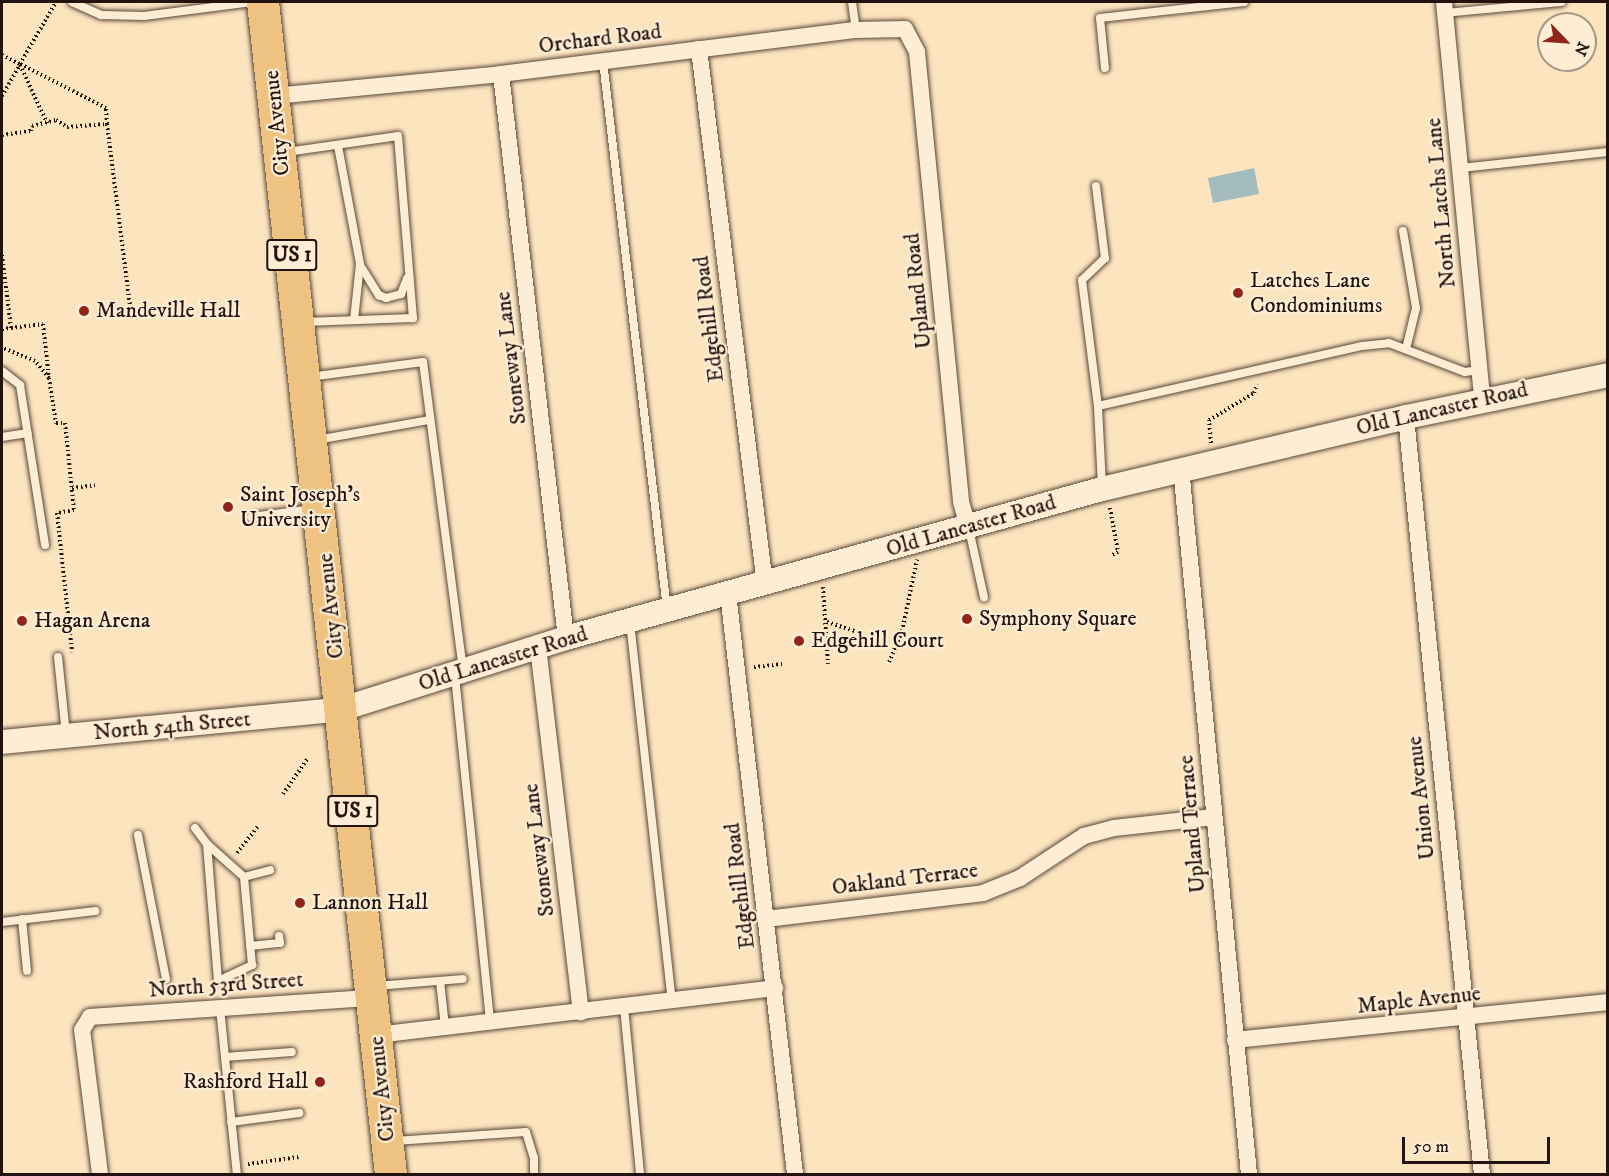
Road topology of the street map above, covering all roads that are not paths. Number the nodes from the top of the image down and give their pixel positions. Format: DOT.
graph roads {
  1 [pos="72,2"];
  2 [pos="252,2"];
  3 [pos="263,2"];
  4 [pos="852,2"];
  5 [pos="1244,2"];
  6 [pos="1561,2"];
  7 [pos="1444,7"];
  8 [pos="856,30"];
  9 [pos="699,49"];
  10 [pos="917,52"];
  11 [pos="603,61"];
  12 [pos="1105,68"];
  13 [pos="501,74"];
  14 [pos="274,96"];
  15 [pos="338,146"];
  16 [pos="280,153"];
  17 [pos="1608,153"];
  18 [pos="1461,168"];
  19 [pos="1096,186"];
  20 [pos="1403,231"];
  21 [pos="360,264"];
  22 [pos="409,266"];
  23 [pos="354,320"];
  24 [pos="299,322"];
  25 [pos="1406,349"];
  26 [pos="1479,370"];
  27 [pos="2,371"];
  28 [pos="1608,375"];
  29 [pos="305,378"];
  30 [pos="1482,400"];
  31 [pos="1098,406"];
  32 [pos="1406,417"];
  33 [pos="430,420"];
  34 [pos="28,434"];
  35 [pos="2,436"];
  36 [pos="312,441"];
  37 [pos="1181,468"];
  38 [pos="1106,498"];
  39 [pos="320,509"];
  40 [pos="250,517"];
  41 [pos="968,526"];
  42 [pos="45,545"];
  43 [pos="765,585"];
  44 [pos="728,593"];
  45 [pos="984,597"];
  46 [pos="667,611"];
  47 [pos="630,621"];
  48 [pos="567,638"];
  49 [pos="538,647"];
  50 [pos="58,657"];
  51 [pos="459,672"];
  52 [pos="342,709"];
  53 [pos="66,736"];
  54 [pos="2,742"];
  55 [pos="1214,817"];
  56 [pos="195,828"];
  57 [pos="138,834"];
  58 [pos="207,844"];
  59 [pos="270,870"];
  60 [pos="244,877"];
  61 [pos="94,911"];
  62 [pos="22,919"];
  63 [pos="766,919"];
  64 [pos="2,922"];
  65 [pos="279,936"];
  66 [pos="250,946"];
  67 [pos="27,971"];
  68 [pos="166,980"];
  69 [pos="463,980"];
  70 [pos="440,981"];
  71 [pos="775,988"];
  72 [pos="371,992"];
  73 [pos="672,1001"];
  74 [pos="1608,1002"];
  75 [pos="624,1007"];
  76 [pos="220,1008"];
  77 [pos="581,1012"];
  78 [pos="1466,1018"];
  79 [pos="490,1022"];
  80 [pos="445,1027"];
  81 [pos="376,1035"];
  82 [pos="1235,1040"];
  83 [pos="292,1052"];
  84 [pos="225,1057"];
  85 [pos="299,1113"];
  86 [pos="231,1122"];
  87 [pos="387,1141"];
  88 [pos="236,1170"];
  89 [pos="100,1174"];
  90 [pos="391,1174"];
  91 [pos="534,1174"];
  92 [pos="640,1174"];
  93 [pos="795,1174"];
  94 [pos="1249,1174"];
  95 [pos="1482,1174"];
  1 -- 2 [label="lane"];
  3 -- 14 [label="highway, City Avenue / US 1"];
  4 -- 8 [label="lane"];
  5 -- 12 [label="lane"];
  6 -- 7 [label="lane"];
  7 -- 18 [label="street, North Latchs Lane"];
  8 -- 9 [label="street, Orchard Road"];
  8 -- 10 [label="street, Orchard Road"];
  9 -- 11 [label="street, Orchard Road"];
  9 -- 43 [label="street, Edgehill Road"];
  10 -- 41 [label="street, Upland Road"];
  11 -- 13 [label="street, Orchard Road"];
  11 -- 46 [label="lane"];
  13 -- 14 [label="street, Orchard Road"];
  13 -- 48 [label="street, Stoneway Lane"];
  14 -- 16 [label="highway, City Avenue / US 1"];
  15 -- 16 [label="lane"];
  15 -- 21 [label="lane"];
  15 -- 22 [label="lane"];
  16 -- 24 [label="highway, City Avenue / US 1"];
  17 -- 18 [label="lane"];
  18 -- 26 [label="street, North Latchs Lane"];
  19 -- 31 [label="lane"];
  20 -- 25 [label="lane"];
  21 -- 22 [label="lane"];
  21 -- 23 [label="lane"];
  22 -- 23 [label="lane"];
  23 -- 24 [label="lane"];
  24 -- 29 [label="highway, City Avenue / US 1"];
  25 -- 26 [label="lane"];
  25 -- 31 [label="lane"];
  26 -- 30 [label="street, North Latchs Lane"];
  27 -- 34 [label="lane"];
  28 -- 30 [label="main road, Old Lancaster Road"];
  29 -- 33 [label="lane"];
  29 -- 36 [label="highway, City Avenue / US 1"];
  30 -- 32 [label="main road, Old Lancaster Road"];
  31 -- 38 [label="lane"];
  32 -- 37 [label="main road, Old Lancaster Road"];
  32 -- 78 [label="street, Union Avenue"];
  33 -- 36 [label="lane"];
  33 -- 51 [label="lane"];
  34 -- 35 [label="lane"];
  34 -- 42 [label="lane"];
  36 -- 39 [label="highway, City Avenue / US 1"];
  37 -- 38 [label="main road, Old Lancaster Road"];
  37 -- 55 [label="street, Upland Terrace"];
  38 -- 41 [label="main road, Old Lancaster Road"];
  39 -- 40 [label="lane"];
  39 -- 52 [label="highway, City Avenue / US 1"];
  41 -- 43 [label="main road, Old Lancaster Road"];
  41 -- 45 [label="lane"];
  43 -- 44 [label="main road, Old Lancaster Road"];
  44 -- 46 [label="main road, Old Lancaster Road"];
  44 -- 63 [label="street, Edgehill Road"];
  46 -- 47 [label="main road, Old Lancaster Road"];
  47 -- 48 [label="main road, Old Lancaster Road"];
  47 -- 73 [label="lane"];
  48 -- 49 [label="main road, Old Lancaster Road"];
  49 -- 51 [label="main road, Old Lancaster Road"];
  49 -- 77 [label="street, Stoneway Lane"];
  50 -- 53 [label="lane"];
  51 -- 52 [label="main road, Old Lancaster Road"];
  51 -- 79 [label="lane"];
  52 -- 53 [label="main road, North 54th Street"];
  52 -- 72 [label="highway, City Avenue / US 1"];
  53 -- 54 [label="main road, North 54th Street"];
  55 -- 63 [label="street, Oakland Terrace"];
  55 -- 82 [label="street, Upland Terrace"];
  56 -- 58 [label="lane"];
  57 -- 68 [label="lane"];
  58 -- 60 [label="lane"];
  58 -- 66 [label="lane"];
  59 -- 60 [label="lane"];
  60 -- 66 [label="lane"];
  61 -- 62 [label="lane"];
  62 -- 64 [label="lane"];
  62 -- 67 [label="lane"];
  63 -- 71 [label="street, Edgehill Road"];
  65 -- 66 [label="lane"];
  69 -- 70 [label="lane"];
  70 -- 72 [label="lane"];
  70 -- 80 [label="lane"];
  71 -- 73 [label="street"];
  71 -- 93 [label="street, Edgehill Road"];
  72 -- 76 [label="street, North 53rd Street"];
  72 -- 81 [label="highway, City Avenue / US 1"];
  73 -- 75 [label="street"];
  74 -- 78 [label="street, Maple Avenue"];
  75 -- 77 [label="street"];
  75 -- 92 [label="lane"];
  76 -- 84 [label="lane"];
  76 -- 89 [label="street, North 53rd Street"];
  77 -- 79 [label="street"];
  78 -- 82 [label="street, Maple Avenue"];
  78 -- 95 [label="street, Union Avenue"];
  79 -- 80 [label="street"];
  80 -- 81 [label="street"];
  81 -- 87 [label="highway, City Avenue / US 1"];
  82 -- 94 [label="street, Upland Terrace"];
  83 -- 84 [label="lane"];
  84 -- 86 [label="lane"];
  85 -- 86 [label="lane"];
  86 -- 88 [label="lane"];
  87 -- 90 [label="highway, City Avenue / US 1"];
  87 -- 91 [label="lane"];
}
